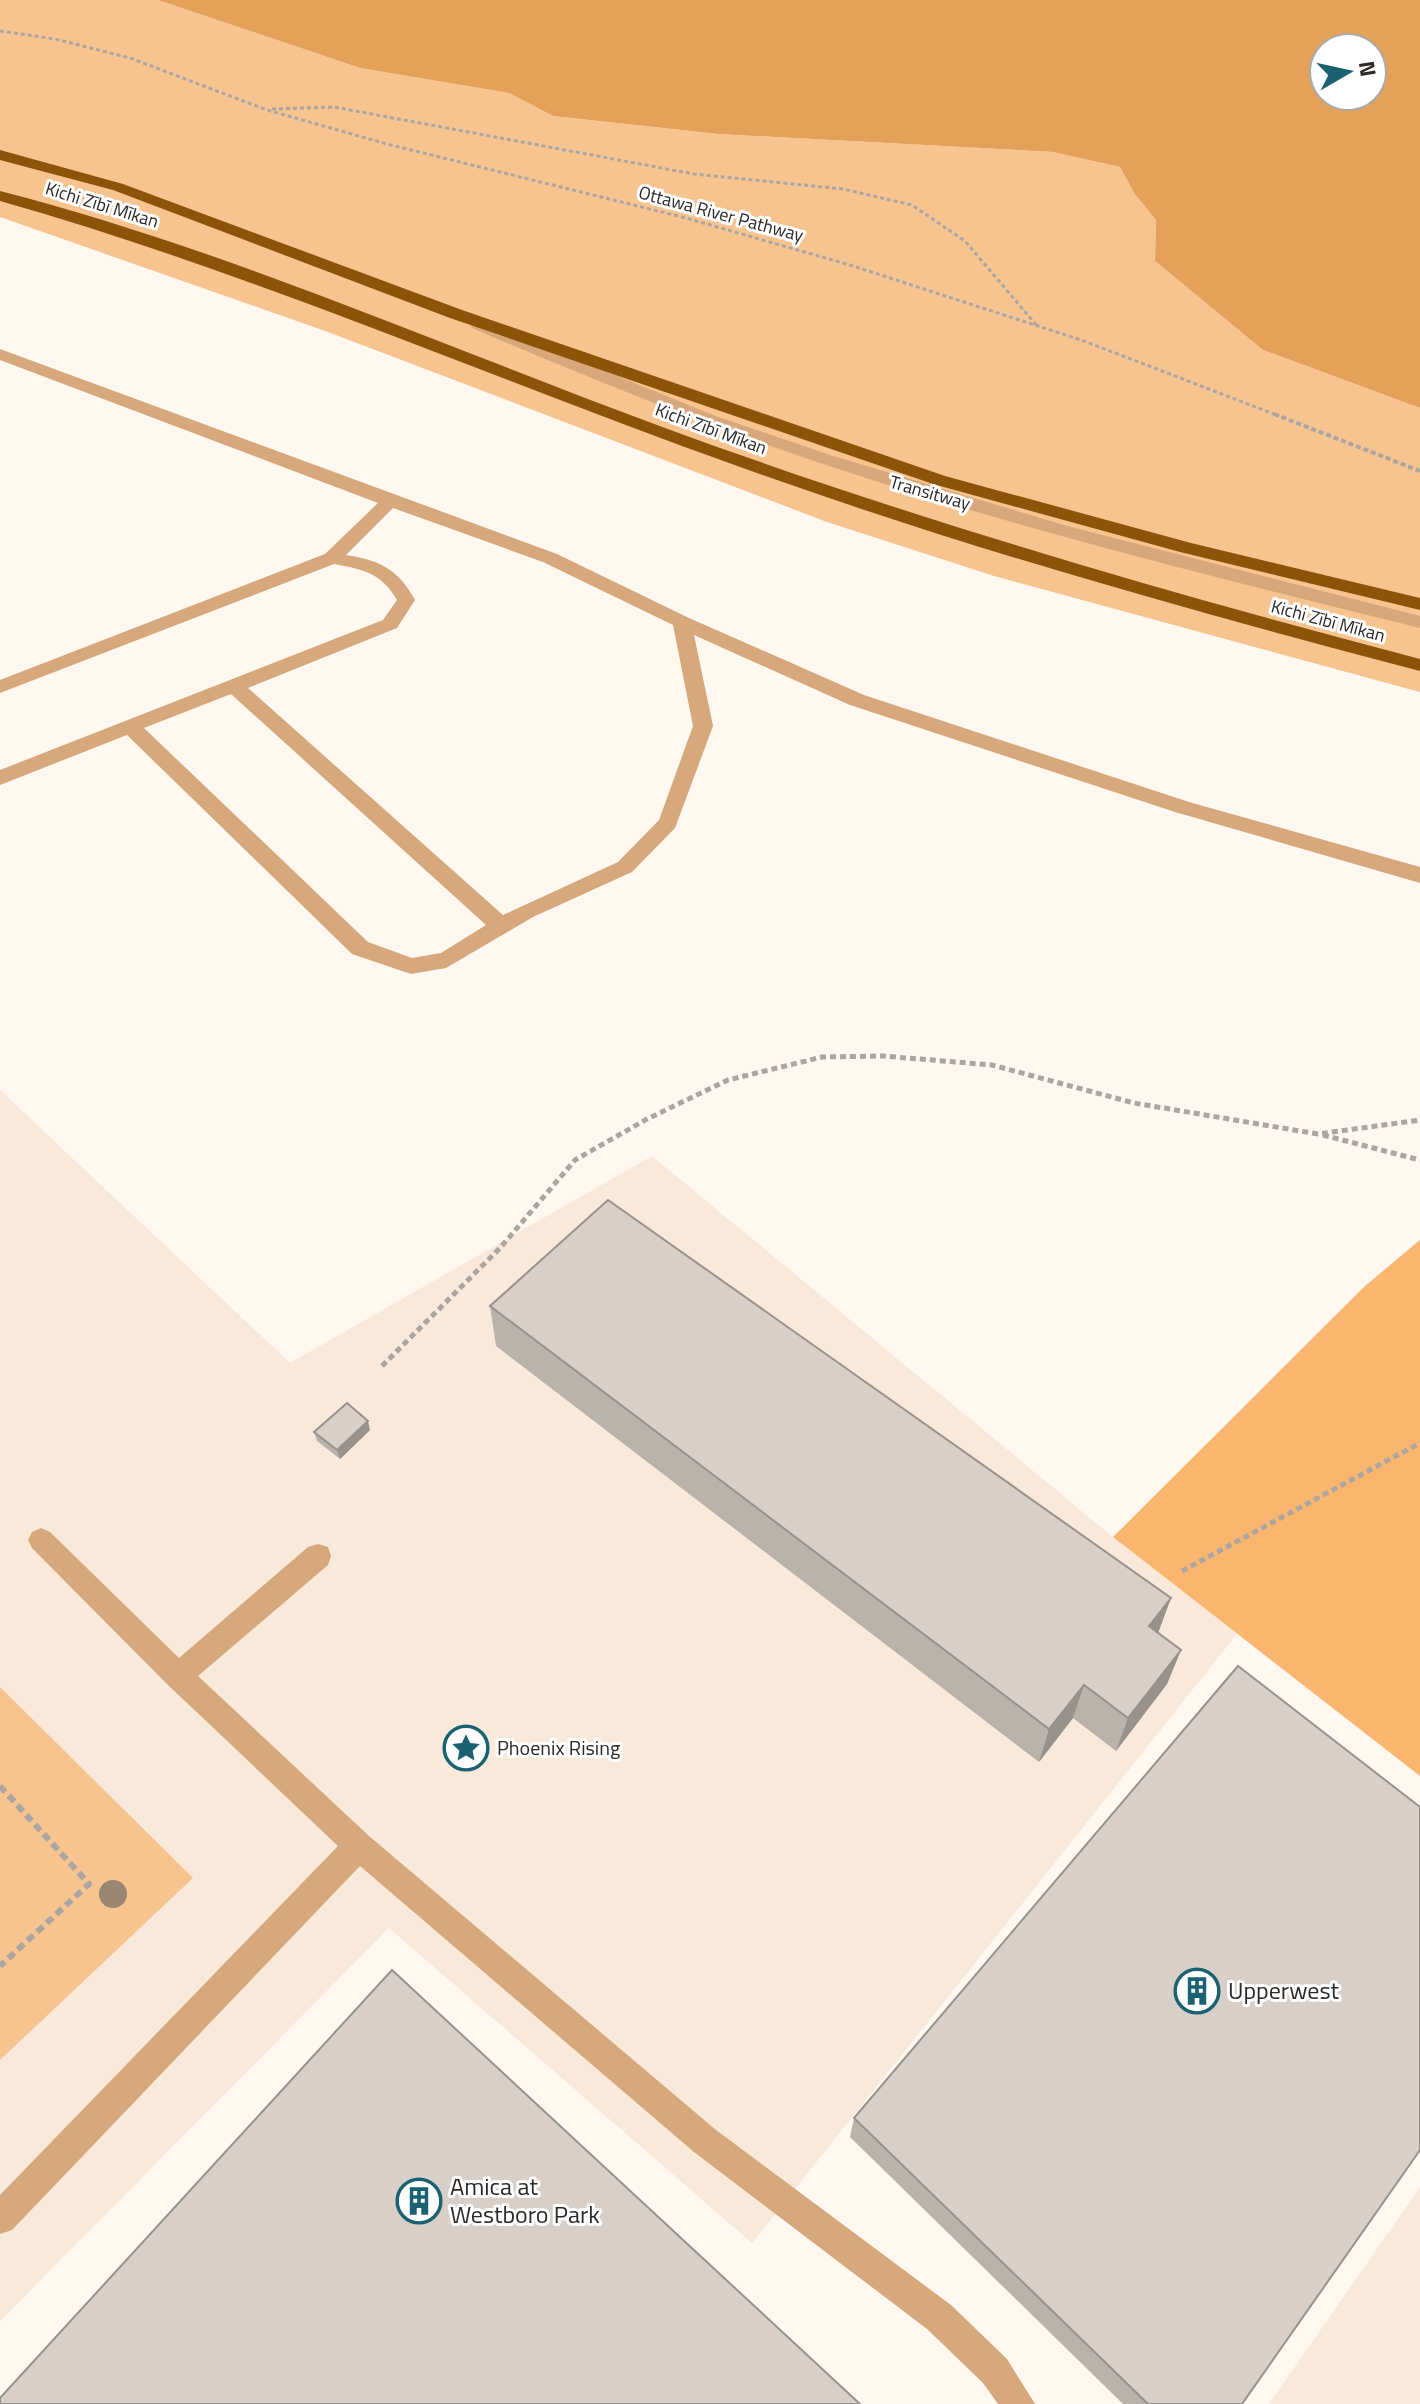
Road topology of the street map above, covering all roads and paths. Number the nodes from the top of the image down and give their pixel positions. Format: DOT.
graph roads {
  1 [pos="0,31"];
  2 [pos="267,110"];
  3 [pos="0,155"];
  4 [pos="0,196"];
  5 [pos="456,314"];
  6 [pos="1038,327"];
  7 [pos="0,354"];
  8 [pos="1420,471"];
  9 [pos="390,501"];
  10 [pos="332,558"];
  11 [pos="1420,604"];
  12 [pos="682,622"];
  13 [pos="1420,622"];
  14 [pos="1420,665"];
  15 [pos="0,687"];
  16 [pos="235,687"];
  17 [pos="131,727"];
  18 [pos="0,778"];
  19 [pos="1420,875"];
  20 [pos="501,926"];
  21 [pos="1420,1120"];
  22 [pos="1318,1134"];
  23 [pos="1420,1160"];
  24 [pos="382,1366"];
  25 [pos="1420,1443"];
  26 [pos="41,1540"];
  27 [pos="318,1556"];
  28 [pos="1182,1571"];
  29 [pos="178,1676"];
  30 [pos="0,1786"];
  31 [pos="359,1846"];
  32 [pos="0,1966"];
  33 [pos="0,2218"];
  34 [pos="1018,2404"];
  1 -- 2 [label="path, Ottawa River Pathway"];
  2 -- 6 [label="path, Ottawa River Pathway"];
  2 -- 6 [label="path"];
  3 -- 5 [label="highway, Kichi Zībī Mīkan"];
  4 -- 14 [label="highway, Kichi Zībī Mīkan"];
  5 -- 11 [label="highway, Kichi Zībī Mīkan"];
  5 -- 13 [label="lane, Transitway"];
  6 -- 8 [label="path, Ottawa River Pathway"];
  7 -- 9 [label="lane"];
  9 -- 10 [label="lane"];
  9 -- 12 [label="lane"];
  10 -- 15 [label="lane"];
  10 -- 16 [label="lane"];
  12 -- 19 [label="lane"];
  12 -- 20 [label="lane"];
  16 -- 17 [label="lane"];
  16 -- 20 [label="lane"];
  17 -- 18 [label="lane"];
  17 -- 20 [label="lane"];
  21 -- 22 [label="path"];
  22 -- 23 [label="path"];
  22 -- 24 [label="path"];
  25 -- 28 [label="path"];
  26 -- 29 [label="lane"];
  27 -- 29 [label="lane"];
  29 -- 31 [label="lane"];
  30 -- 32 [label="path"];
  31 -- 33 [label="lane"];
  31 -- 34 [label="lane"];
}
